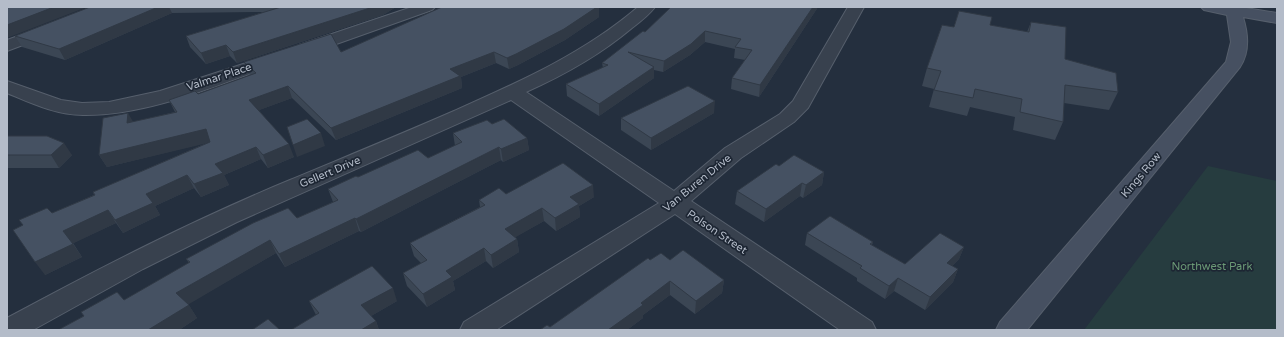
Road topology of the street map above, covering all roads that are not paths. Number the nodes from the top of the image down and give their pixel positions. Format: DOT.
graph roads {
  1 [pos="427,7"];
  2 [pos="647,7"];
  3 [pos="856,7"];
  4 [pos="1209,7"];
  5 [pos="1232,9"];
  6 [pos="1277,18"];
  7 [pos="63,24"];
  8 [pos="7,46"];
  9 [pos="7,87"];
  10 [pos="513,92"];
  11 [pos="675,203"];
  12 [pos="9,330"];
  13 [pos="474,330"];
  14 [pos="862,330"];
  15 [pos="1010,330"];
  1 -- 9 [label="street, Valmar Place"];
  2 -- 10 [label="street, Gellert Drive"];
  3 -- 11 [label="street, Van Buren Drive"];
  4 -- 5 [label="main road"];
  5 -- 6 [label="main road"];
  5 -- 15 [label="main road, Kings Row"];
  7 -- 8 [label="street"];
  10 -- 11 [label="street, Polson Street"];
  10 -- 12 [label="street, Gellert Drive"];
  11 -- 13 [label="street, Van Buren Drive"];
  11 -- 14 [label="street, Polson Street"];
}
